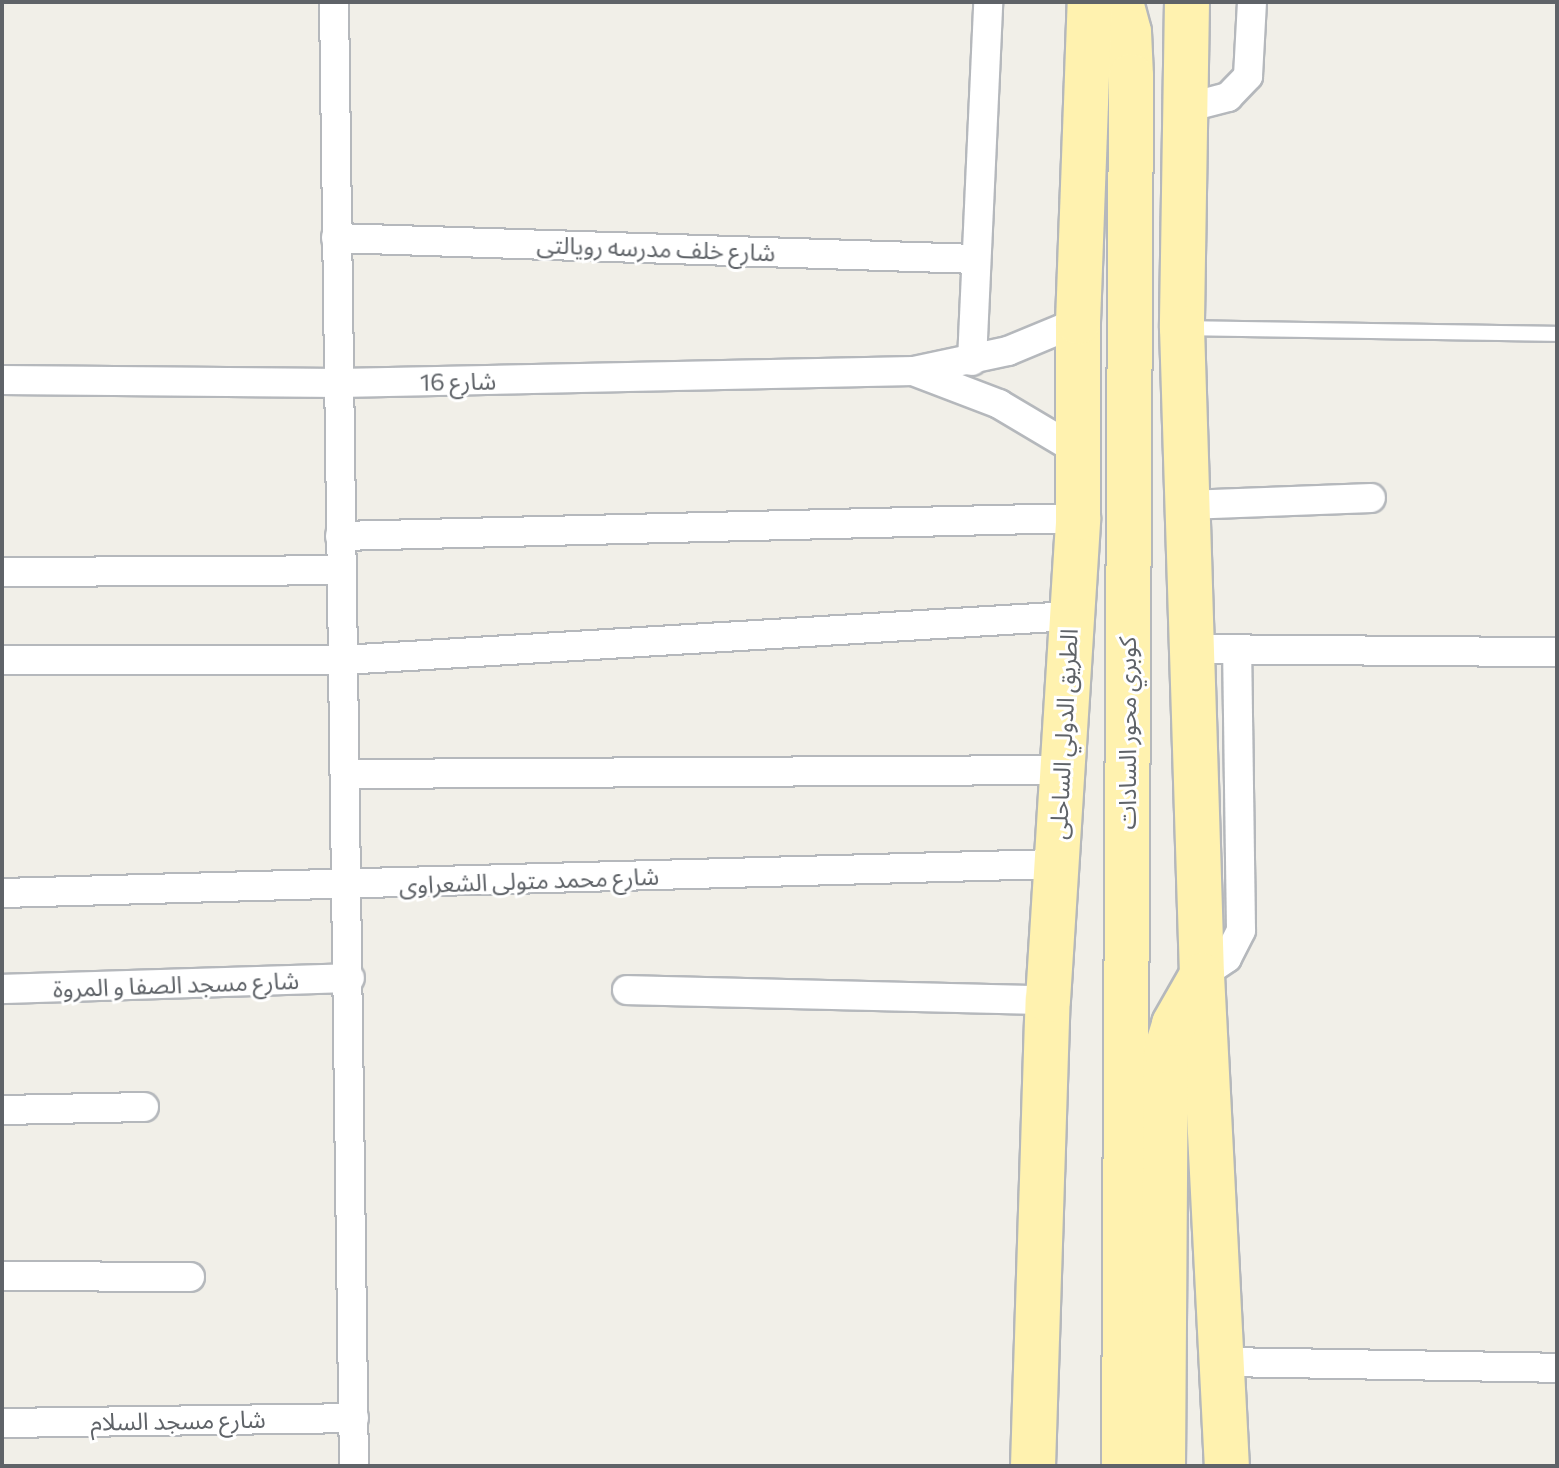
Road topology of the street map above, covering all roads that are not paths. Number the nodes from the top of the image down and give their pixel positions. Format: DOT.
graph roads {
  1 [pos="334,2"];
  2 [pos="988,2"];
  3 [pos="1090,2"];
  4 [pos="1121,2"];
  5 [pos="1187,2"];
  6 [pos="1252,2"];
  7 [pos="1182,109"];
  8 [pos="336,238"];
  9 [pos="975,259"];
  10 [pos="1078,322"];
  11 [pos="1182,328"];
  12 [pos="1557,334"];
  13 [pos="972,361"];
  14 [pos="914,371"];
  15 [pos="2,380"];
  16 [pos="339,383"];
  17 [pos="1078,451"];
  18 [pos="1371,498"];
  19 [pos="1187,505"];
  20 [pos="1078,518"];
  21 [pos="340,536"];
  22 [pos="341,570"];
  23 [pos="2,572"];
  24 [pos="1070,616"];
  25 [pos="1192,649"];
  26 [pos="1237,650"];
  27 [pos="1557,652"];
  28 [pos="2,660"];
  29 [pos="343,660"];
  30 [pos="1061,770"];
  31 [pos="346,774"];
  32 [pos="1056,864"];
  33 [pos="348,886"];
  34 [pos="2,893"];
  35 [pos="1202,975"];
  36 [pos="350,978"];
  37 [pos="2,989"];
  38 [pos="627,990"];
  39 [pos="1048,1000"];
  40 [pos="144,1107"];
  41 [pos="2,1110"];
  42 [pos="2,1276"];
  43 [pos="190,1277"];
  44 [pos="1224,1362"];
  45 [pos="1557,1368"];
  46 [pos="354,1418"];
  47 [pos="2,1423"];
  48 [pos="354,1466"];
  49 [pos="1033,1466"];
  50 [pos="1124,1466"];
  51 [pos="1163,1466"];
  52 [pos="1227,1466"];
  1 -- 8 [label="street"];
  2 -- 9 [label="street"];
  3 -- 10 [label="main road, الطريق الدولي الساحلى"];
  4 -- 50 [label="main road, كوبري محور السادات"];
  5 -- 7 [label="main road"];
  6 -- 7 [label="street"];
  7 -- 11 [label="main road"];
  8 -- 9 [label="street, شارع خلف مدرسه رويالتى"];
  8 -- 16 [label="street"];
  9 -- 13 [label="street"];
  10 -- 13 [label="street, شارع 16"];
  10 -- 17 [label="main road, الطريق الدولي الساحلى"];
  11 -- 12 [label="lane"];
  11 -- 19 [label="main road"];
  13 -- 14 [label="street, شارع 16"];
  14 -- 16 [label="street, شارع 16"];
  14 -- 17 [label="street, شارع 16"];
  15 -- 16 [label="street, شارع 16"];
  16 -- 21 [label="street"];
  17 -- 20 [label="main road, الطريق الدولي الساحلى"];
  18 -- 19 [label="street"];
  19 -- 25 [label="main road"];
  20 -- 21 [label="street"];
  20 -- 24 [label="main road, الطريق الدولي الساحلى"];
  21 -- 22 [label="street"];
  22 -- 23 [label="street"];
  22 -- 29 [label="street"];
  24 -- 29 [label="street"];
  24 -- 30 [label="main road, الطريق الدولي الساحلى"];
  25 -- 26 [label="street"];
  25 -- 35 [label="main road"];
  26 -- 27 [label="street"];
  26 -- 35 [label="street"];
  28 -- 29 [label="street"];
  29 -- 31 [label="street"];
  30 -- 31 [label="street"];
  30 -- 32 [label="main road, الطريق الدولي الساحلى"];
  31 -- 33 [label="street"];
  32 -- 33 [label="street, شارع محمد متولى الشعراوى"];
  32 -- 39 [label="main road, الطريق الدولي الساحلى"];
  33 -- 34 [label="street, شارع محمد متولى الشعراوى"];
  33 -- 36 [label="street"];
  35 -- 44 [label="main road"];
  35 -- 51 [label="main road"];
  36 -- 37 [label="street, شارع مسجد الصفا و المروة"];
  36 -- 46 [label="street"];
  38 -- 39 [label="street"];
  39 -- 49 [label="main road, الطريق الدولي الساحلى"];
  40 -- 41 [label="street"];
  42 -- 43 [label="street"];
  44 -- 45 [label="street"];
  44 -- 52 [label="main road"];
  46 -- 47 [label="street, شارع مسجد السلام"];
  46 -- 48 [label="street"];
}
